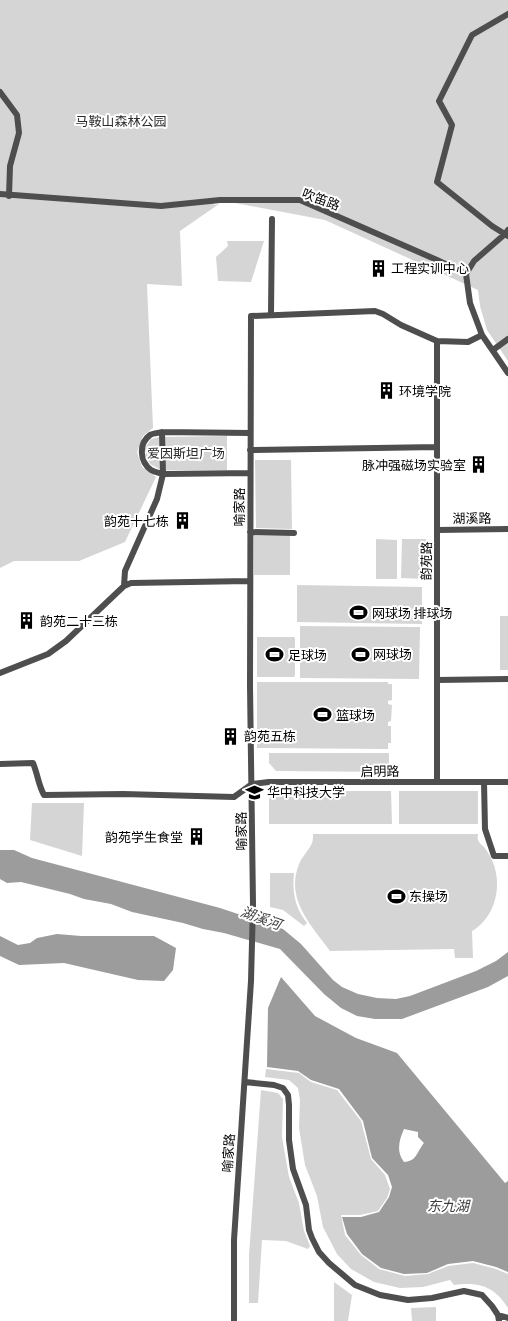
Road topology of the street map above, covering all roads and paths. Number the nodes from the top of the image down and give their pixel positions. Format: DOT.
graph roads {
  1 [pos="508,14"];
  2 [pos="0,92"];
  3 [pos="0,194"];
  4 [pos="9,196"];
  5 [pos="272,219"];
  6 [pos="507,233"];
  7 [pos="466,274"];
  8 [pos="271,314"];
  9 [pos="482,335"];
  10 [pos="508,339"];
  11 [pos="436,341"];
  12 [pos="493,350"];
  13 [pos="508,373"];
  14 [pos="162,432"];
  15 [pos="250,433"];
  16 [pos="437,447"];
  17 [pos="250,450"];
  18 [pos="250,473"];
  19 [pos="163,474"];
  20 [pos="508,529"];
  21 [pos="437,530"];
  22 [pos="250,532"];
  23 [pos="294,533"];
  24 [pos="250,581"];
  25 [pos="124,586"];
  26 [pos="0,673"];
  27 [pos="508,679"];
  28 [pos="437,680"];
  29 [pos="0,764"];
  30 [pos="438,781"];
  31 [pos="484,782"];
  32 [pos="508,782"];
  33 [pos="252,784"];
  34 [pos="508,856"];
  35 [pos="245,1082"];
  36 [pos="498,1318"];
  37 [pos="508,1318"];
  38 [pos="234,1321"];
  1 -- 6 [label="street"];
  2 -- 4 [label="street"];
  3 -- 4 [label="street, 吹笛路"];
  4 -- 7 [label="street, 吹笛路"];
  5 -- 8 [label="street"];
  6 -- 7 [label="street"];
  7 -- 9 [label="street"];
  8 -- 11 [label="street"];
  8 -- 15 [label="street, 喻家路"];
  9 -- 11 [label="street"];
  9 -- 12 [label="street"];
  10 -- 12 [label="street"];
  11 -- 16 [label="street, 韵苑路"];
  12 -- 13 [label="street"];
  14 -- 15 [label="street"];
  14 -- 19 [label="street"];
  14 -- 19 [label="street"];
  15 -- 17 [label="street, 喻家路"];
  16 -- 17 [label="street"];
  16 -- 21 [label="street, 韵苑路"];
  17 -- 18 [label="street, 喻家路"];
  18 -- 19 [label="street"];
  18 -- 22 [label="street, 喻家路"];
  19 -- 25 [label="street"];
  20 -- 21 [label="street, 湖溪路"];
  21 -- 28 [label="street, 韵苑路"];
  22 -- 23 [label="street"];
  22 -- 24 [label="street, 喻家路"];
  24 -- 25 [label="street"];
  24 -- 33 [label="street, 喻家路"];
  25 -- 26 [label="street"];
  27 -- 28 [label="street"];
  28 -- 30 [label="street, 韵苑路"];
  29 -- 33 [label="street"];
  30 -- 31 [label="street, 启明路"];
  30 -- 33 [label="street, 启明路"];
  31 -- 32 [label="street, 启明路"];
  31 -- 34 [label="street"];
  33 -- 35 [label="street, 喻家路"];
  35 -- 36 [label="street"];
  35 -- 38 [label="street, 喻家路"];
  36 -- 37 [label="street"];
}
